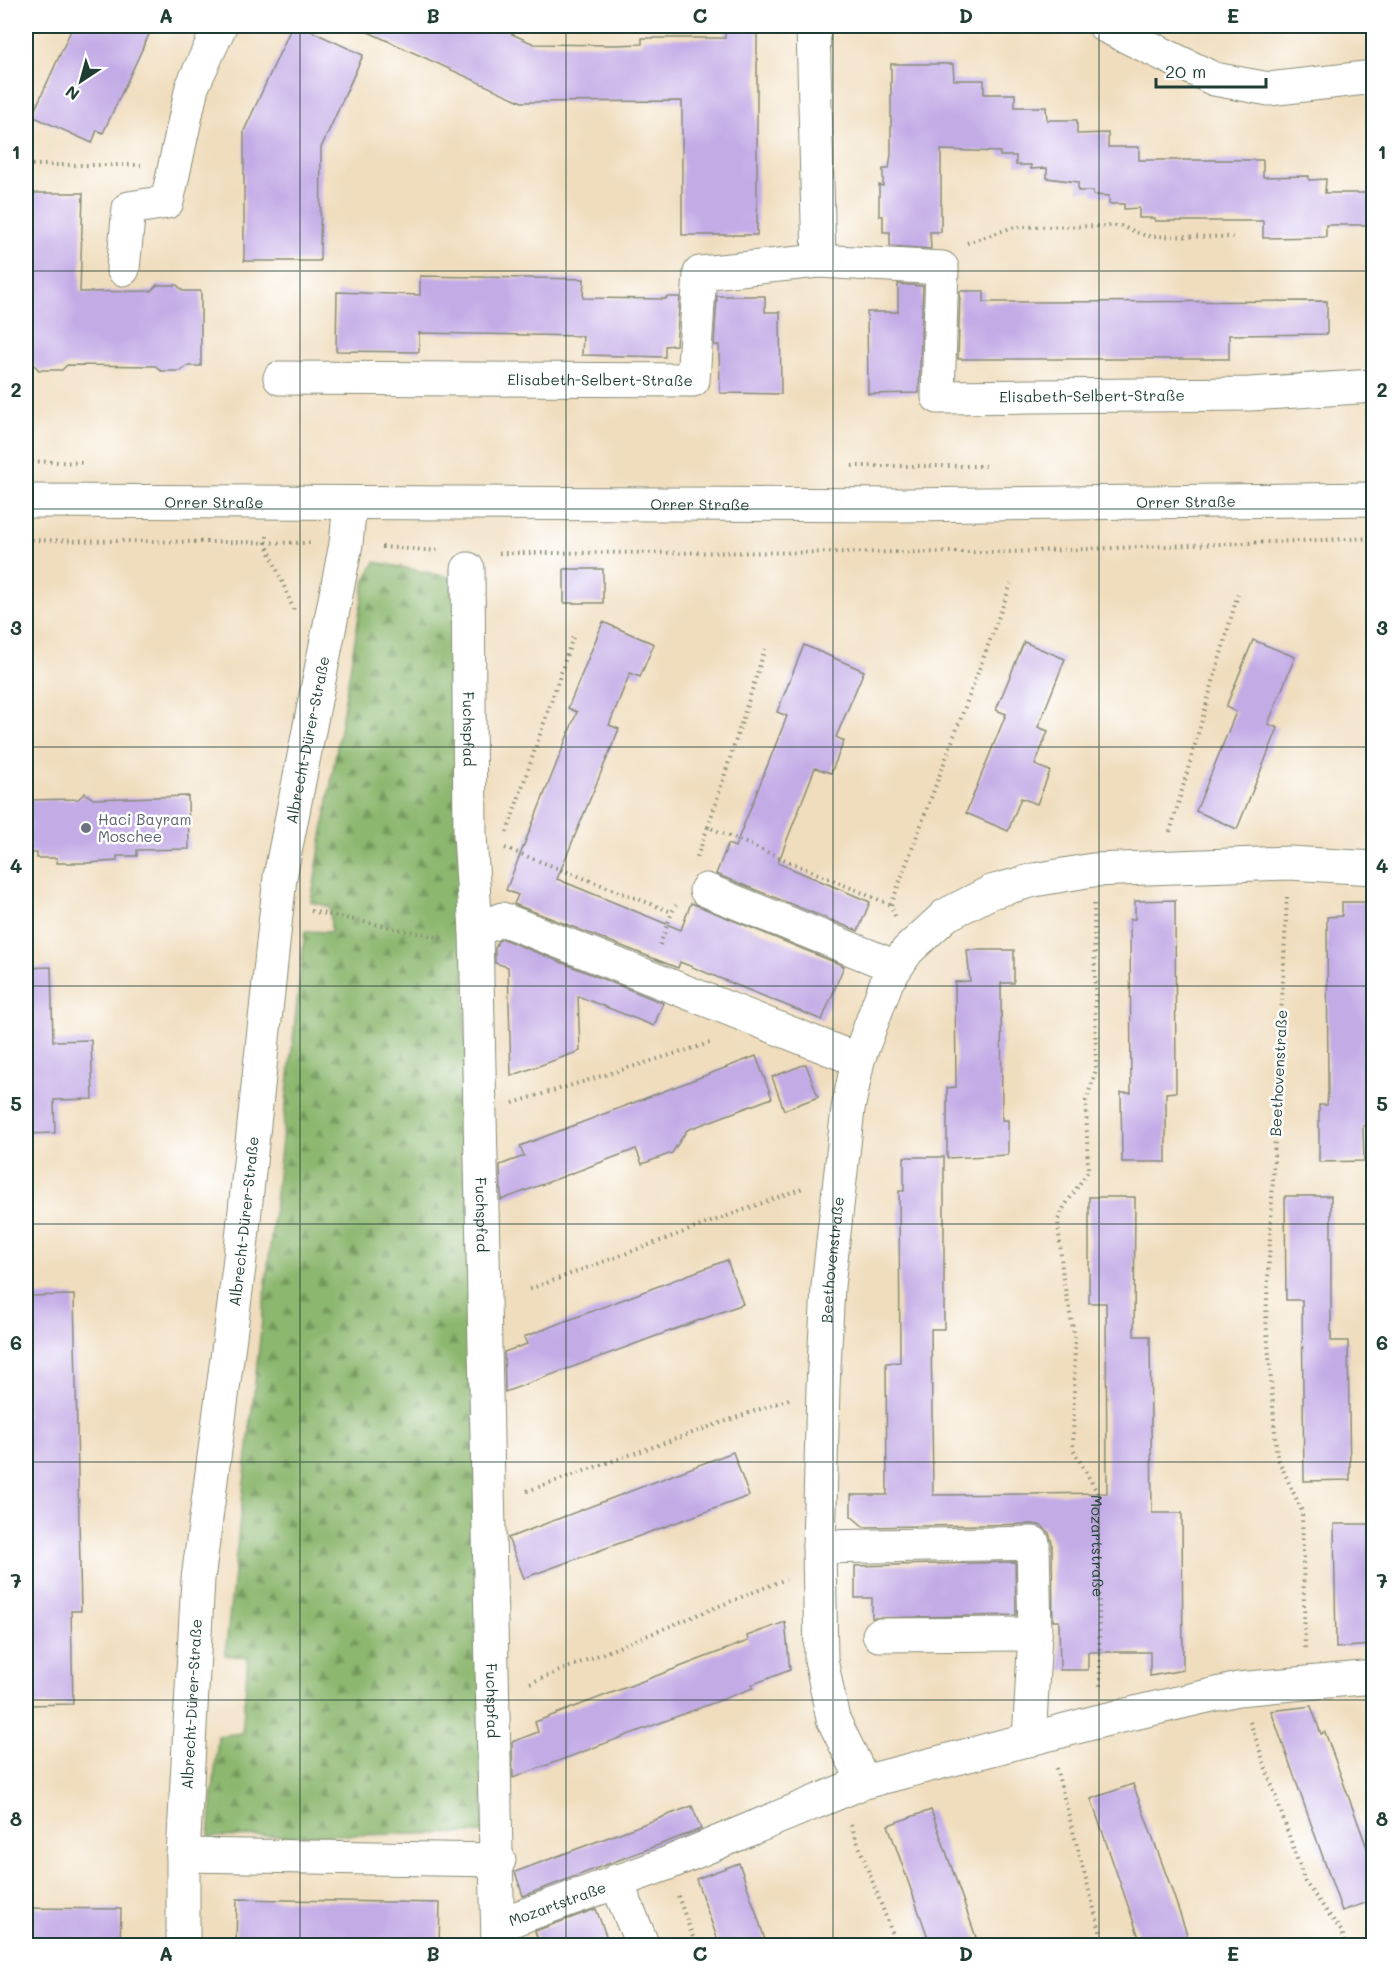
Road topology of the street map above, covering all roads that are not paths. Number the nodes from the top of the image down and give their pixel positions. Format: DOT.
graph roads {
  1 [pos="220,26"];
  2 [pos="813,26"];
  3 [pos="1105,26"];
  4 [pos="1374,77"];
  5 [pos="819,261"];
  6 [pos="123,269"];
  7 [pos="280,378"];
  8 [pos="1374,386"];
  9 [pos="1374,500"];
  10 [pos="26,501"];
  11 [pos="350,503"];
  12 [pos="468,558"];
  13 [pos="1374,868"];
  14 [pos="706,890"];
  15 [pos="475,938"];
  16 [pos="901,959"];
  17 [pos="858,1060"];
  18 [pos="820,1556"];
  19 [pos="1035,1634"];
  20 [pos="879,1635"];
  21 [pos="1374,1677"];
  22 [pos="1038,1737"];
  23 [pos="851,1786"];
  24 [pos="183,1855"];
  25 [pos="499,1860"];
  26 [pos="616,1881"];
  27 [pos="498,1935"];
  28 [pos="183,1946"];
  29 [pos="643,1946"];
  1 -- 6 [label="street"];
  2 -- 5 [label="street"];
  3 -- 4 [label="street"];
  5 -- 7 [label="street, Elisabeth-Selbert-Straße"];
  5 -- 8 [label="street, Elisabeth-Selbert-Straße"];
  9 -- 11 [label="street, Orrer Straße"];
  10 -- 11 [label="street, Orrer Straße"];
  11 -- 24 [label="street, Albrecht-Dürer-Straße"];
  12 -- 15 [label="street, Fuchspfad"];
  13 -- 16 [label="street, Beethovenstraße"];
  14 -- 16 [label="street"];
  15 -- 17 [label="street"];
  15 -- 25 [label="street, Fuchspfad"];
  16 -- 17 [label="street, Beethovenstraße"];
  17 -- 18 [label="street, Beethovenstraße"];
  18 -- 19 [label="street"];
  18 -- 23 [label="street, Beethovenstraße"];
  19 -- 20 [label="street"];
  19 -- 22 [label="street"];
  21 -- 22 [label="street, Mozartstraße"];
  22 -- 23 [label="street, Mozartstraße"];
  23 -- 26 [label="street, Mozartstraße"];
  24 -- 25 [label="street"];
  24 -- 28 [label="street, Albrecht-Dürer-Straße"];
  25 -- 27 [label="street, Fuchspfad"];
  26 -- 27 [label="street, Mozartstraße"];
  26 -- 29 [label="street, Mozartstraße"];
}
